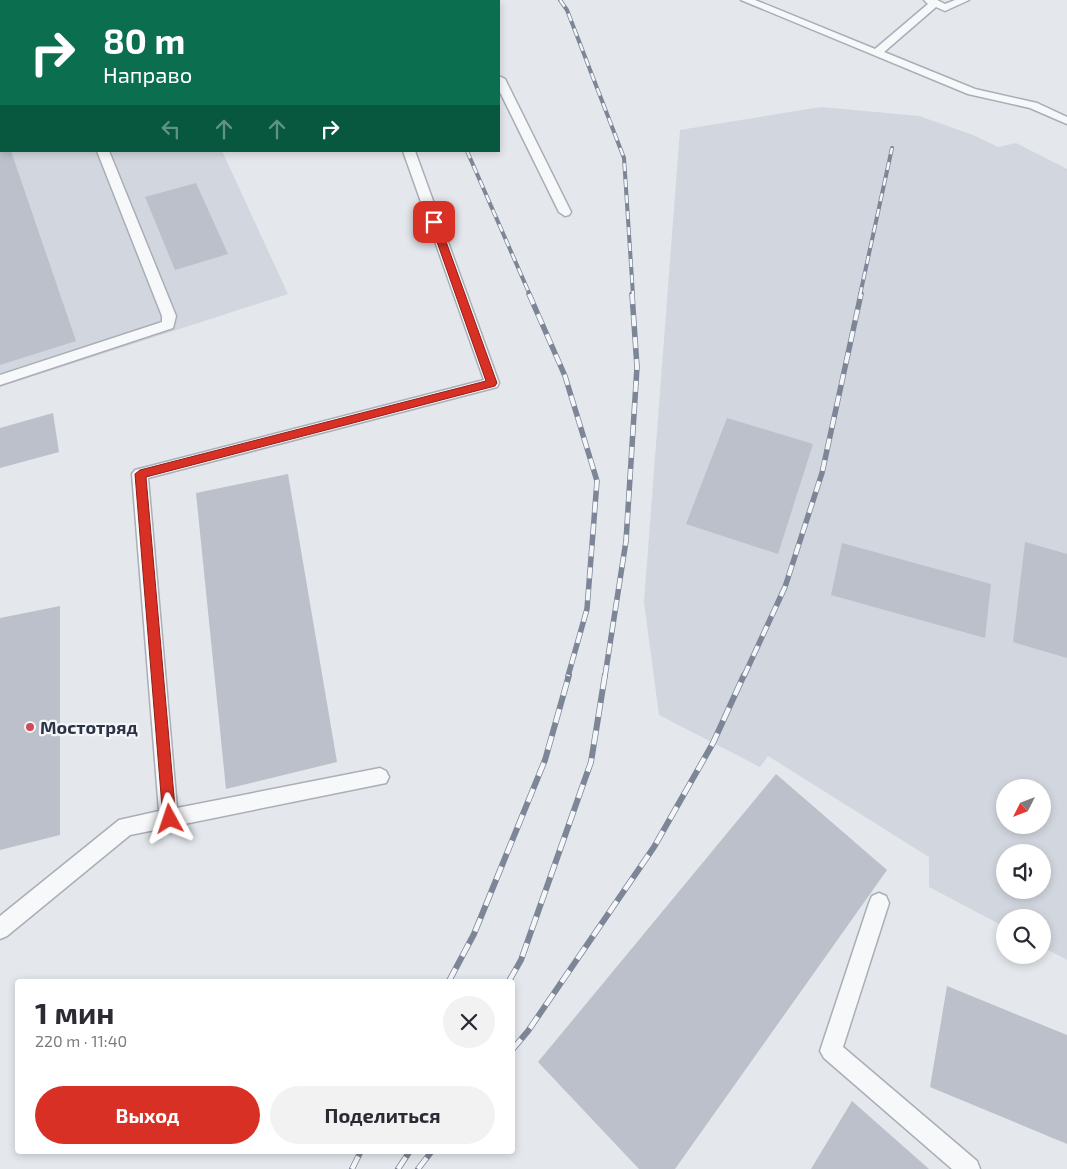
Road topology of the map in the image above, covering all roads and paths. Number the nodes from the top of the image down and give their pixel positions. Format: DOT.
graph roads {
  1 [pos="746,0"];
  2 [pos="964,0"];
  3 [pos="932,1"];
  4 [pos="876,53"];
  5 [pos="500,81"];
  6 [pos="1067,121"];
  7 [pos="103,152"];
  8 [pos="409,152"];
  9 [pos="565,212"];
  10 [pos="0,380"];
  11 [pos="380,777"];
  12 [pos="170,819"];
  13 [pos="880,903"];
  14 [pos="0,929"];
  15 [pos="968,1169"];
  1 -- 4 [label="lane"];
  2 -- 3 [label="lane"];
  3 -- 4 [label="lane"];
  4 -- 6 [label="lane"];
  5 -- 9 [label="lane"];
  7 -- 10 [label="lane"];
  8 -- 12 [label="lane"];
  11 -- 12 [label="lane"];
  12 -- 14 [label="lane"];
  13 -- 15 [label="lane"];
}
